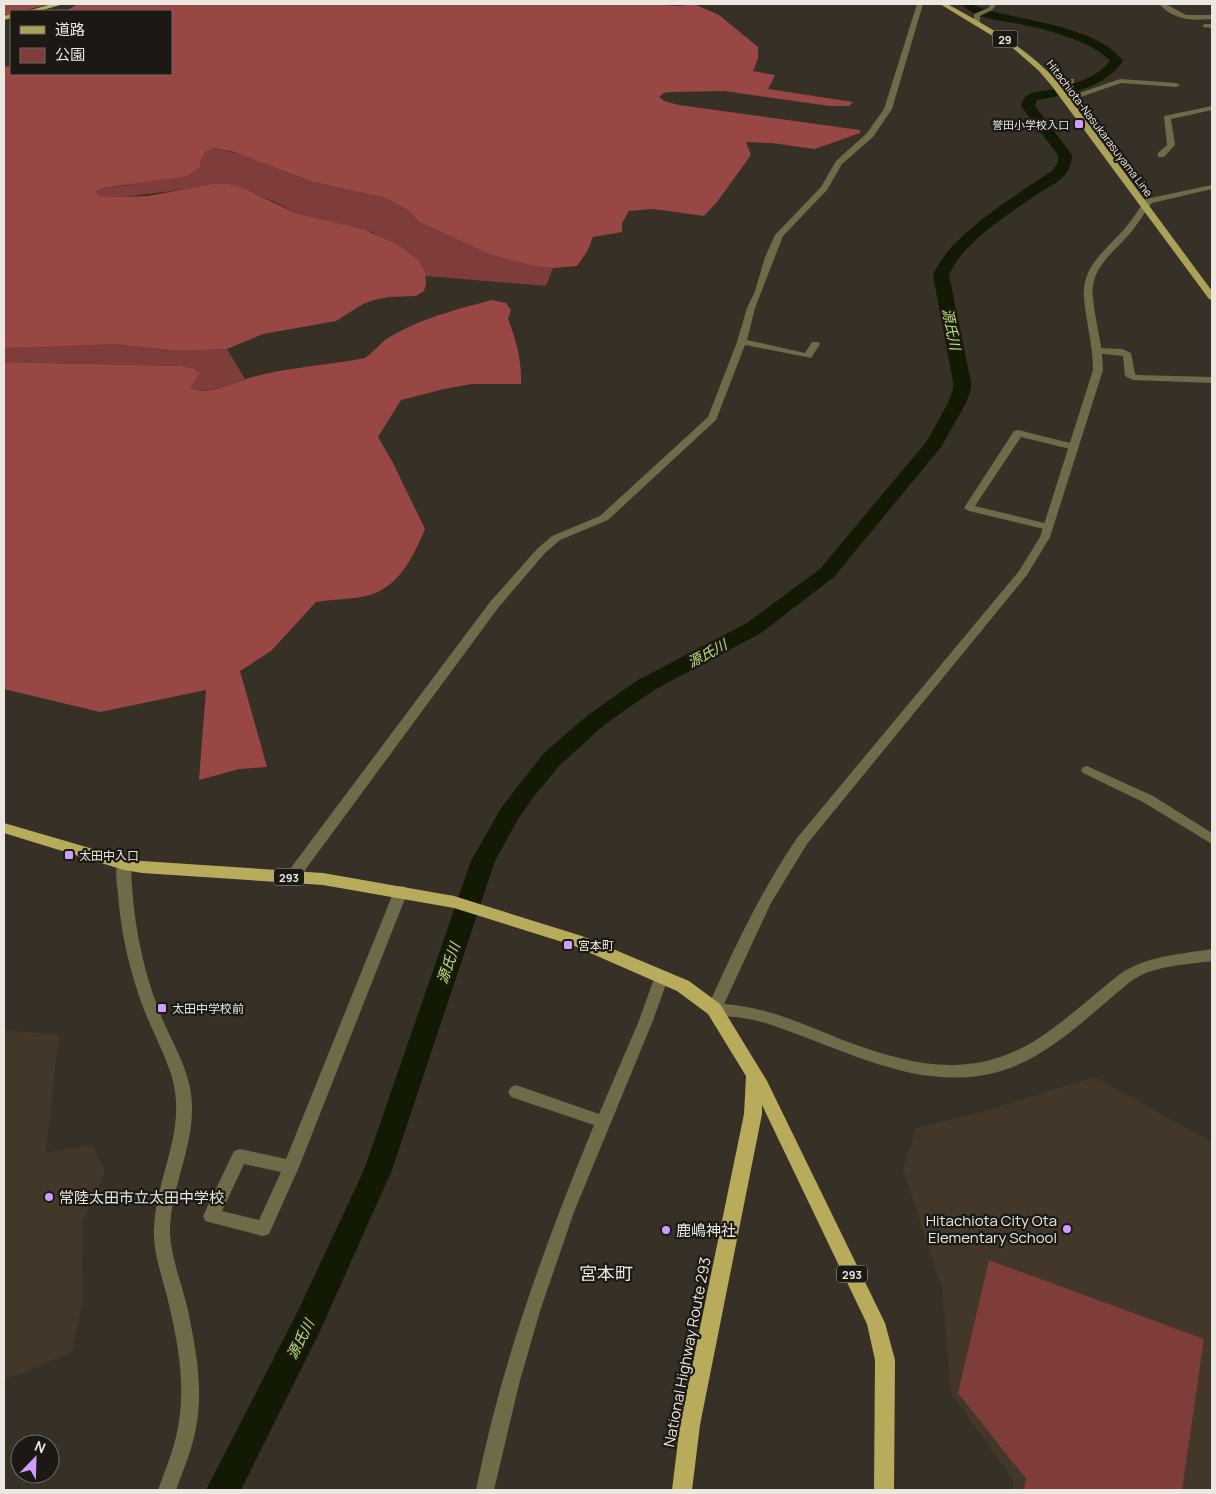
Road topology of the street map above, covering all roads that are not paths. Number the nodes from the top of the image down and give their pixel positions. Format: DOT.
graph roads {
  1 [pos="60,4"];
  2 [pos="920,4"];
  3 [pos="942,4"];
  4 [pos="1162,4"];
  5 [pos="992,6"];
  6 [pos="35,10"];
  7 [pos="1212,17"];
  8 [pos="976,18"];
  9 [pos="1070,81"];
  10 [pos="1056,85"];
  11 [pos="1176,85"];
  12 [pos="1066,98"];
  13 [pos="1212,108"];
  14 [pos="1161,155"];
  15 [pos="1212,187"];
  16 [pos="1145,204"];
  17 [pos="1212,296"];
  18 [pos="742,342"];
  19 [pos="815,344"];
  20 [pos="1098,350"];
  21 [pos="1212,380"];
  22 [pos="1074,448"];
  23 [pos="1048,527"];
  24 [pos="1087,770"];
  25 [pos="4,828"];
  26 [pos="1212,839"];
  27 [pos="124,864"];
  28 [pos="292,877"];
  29 [pos="401,892"];
  30 [pos="1212,955"];
  31 [pos="662,976"];
  32 [pos="714,1009"];
  33 [pos="754,1073"];
  34 [pos="516,1092"];
  35 [pos="774,1113"];
  36 [pos="754,1114"];
  37 [pos="604,1122"];
  38 [pos="291,1167"];
  39 [pos="167,1490"];
  40 [pos="485,1490"];
  41 [pos="682,1490"];
  42 [pos="884,1490"];
  1 -- 6 [label="highway"];
  2 -- 18 [label="street"];
  3 -- 8 [label="main road, Hitachiota-Nasukarasuyama Line / 29"];
  4 -- 7 [label="street"];
  5 -- 8 [label="street"];
  8 -- 10 [label="main road, Hitachiota-Nasukarasuyama Line / 29"];
  9 -- 10 [label="street"];
  10 -- 12 [label="main road, Hitachiota-Nasukarasuyama Line / 29"];
  11 -- 12 [label="street"];
  12 -- 16 [label="main road, Hitachiota-Nasukarasuyama Line / 29"];
  13 -- 14 [label="street"];
  15 -- 16 [label="street"];
  16 -- 17 [label="main road, Hitachiota-Nasukarasuyama Line / 29"];
  16 -- 20 [label="street"];
  18 -- 19 [label="street"];
  18 -- 28 [label="street"];
  20 -- 21 [label="street"];
  20 -- 22 [label="street"];
  22 -- 23 [label="street"];
  22 -- 23 [label="street"];
  23 -- 32 [label="street"];
  24 -- 26 [label="street"];
  25 -- 27 [label="highway, 293"];
  27 -- 28 [label="highway, 293"];
  27 -- 39 [label="street"];
  28 -- 29 [label="highway, 293"];
  29 -- 31 [label="highway, 293"];
  29 -- 38 [label="street"];
  30 -- 32 [label="street"];
  31 -- 32 [label="highway, 293"];
  31 -- 37 [label="street"];
  32 -- 33 [label="highway, 293"];
  33 -- 35 [label="highway, 293"];
  33 -- 36 [label="highway, National Highway Route 293"];
  34 -- 37 [label="street"];
  35 -- 36 [label="street"];
  35 -- 42 [label="highway, 293"];
  36 -- 41 [label="highway, National Highway Route 293"];
  37 -- 40 [label="street"];
  38 -- 38 [label="street"];
}
